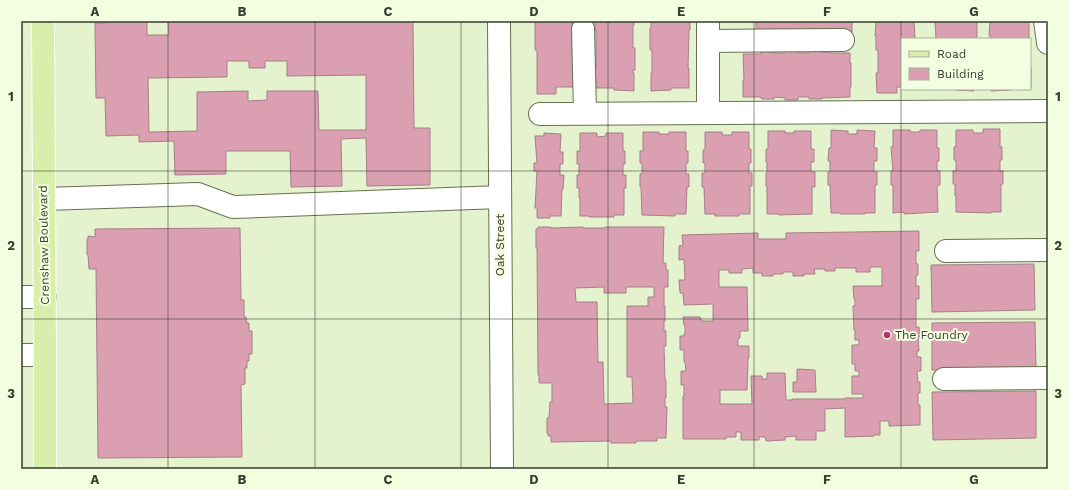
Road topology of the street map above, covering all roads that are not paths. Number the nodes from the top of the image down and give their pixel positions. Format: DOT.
graph roads {
  1 [pos="43,21"];
  2 [pos="499,21"];
  3 [pos="1045,21"];
  4 [pos="583,29"];
  5 [pos="708,31"];
  6 [pos="843,40"];
  7 [pos="1048,43"];
  8 [pos="1048,111"];
  9 [pos="708,113"];
  10 [pos="540,114"];
  11 [pos="585,114"];
  12 [pos="500,197"];
  13 [pos="44,199"];
  14 [pos="1048,250"];
  15 [pos="946,251"];
  16 [pos="21,297"];
  17 [pos="45,298"];
  18 [pos="21,355"];
  19 [pos="45,355"];
  20 [pos="1048,378"];
  21 [pos="944,379"];
  22 [pos="45,469"];
  23 [pos="502,469"];
  1 -- 13 [label="main road, Crenshaw Boulevard"];
  2 -- 12 [label="street, Oak Street"];
  3 -- 7 [label="street"];
  4 -- 11 [label="street"];
  5 -- 6 [label="street"];
  5 -- 9 [label="street"];
  8 -- 9 [label="street"];
  9 -- 11 [label="street"];
  10 -- 11 [label="street"];
  12 -- 13 [label="street"];
  12 -- 23 [label="street, Oak Street"];
  13 -- 17 [label="main road, Crenshaw Boulevard"];
  14 -- 15 [label="street"];
  16 -- 17 [label="street"];
  17 -- 19 [label="main road, Crenshaw Boulevard"];
  18 -- 19 [label="street"];
  19 -- 22 [label="main road, Crenshaw Boulevard"];
  20 -- 21 [label="street"];
}
